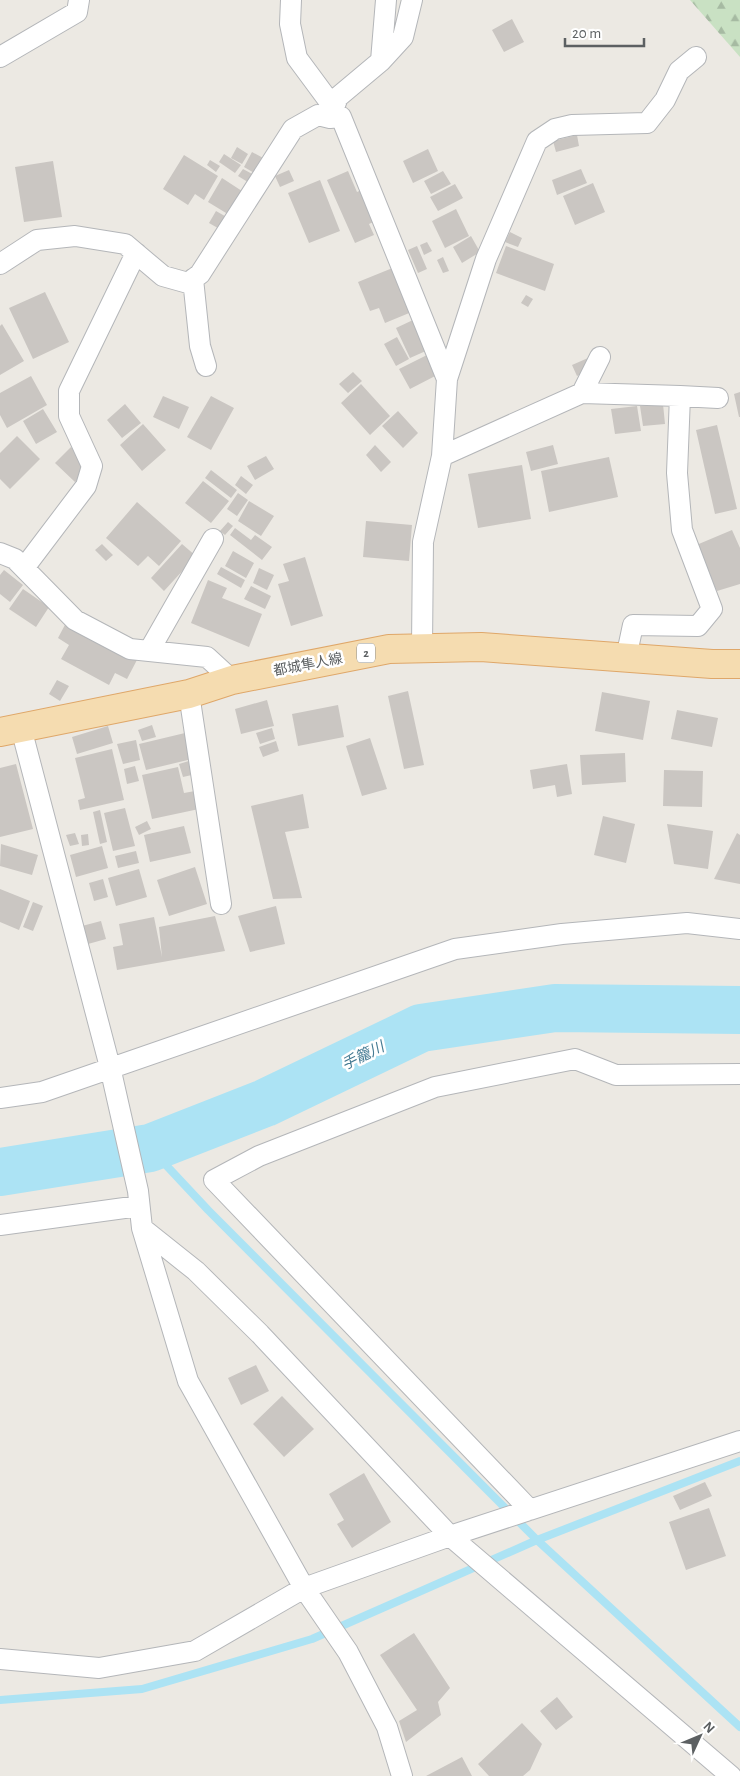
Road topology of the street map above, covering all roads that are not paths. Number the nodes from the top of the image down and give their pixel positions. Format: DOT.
graph roads {
  1 [pos="79,0"];
  2 [pos="291,0"];
  3 [pos="386,0"];
  4 [pos="412,0"];
  5 [pos="696,57"];
  6 [pos="0,58"];
  7 [pos="381,61"];
  8 [pos="332,113"];
  9 [pos="136,253"];
  10 [pos="0,264"];
  11 [pos="193,279"];
  12 [pos="600,357"];
  13 [pos="206,366"];
  14 [pos="447,379"];
  15 [pos="582,393"];
  16 [pos="680,396"];
  17 [pos="718,398"];
  18 [pos="442,456"];
  19 [pos="212,539"];
  20 [pos="0,553"];
  21 [pos="24,568"];
  22 [pos="422,647"];
  23 [pos="150,651"];
  24 [pos="626,658"];
  25 [pos="740,664"];
  26 [pos="232,680"];
  27 [pos="189,694"];
  28 [pos="10,730"];
  29 [pos="221,904"];
  30 [pos="740,929"];
  31 [pos="110,1067"];
  32 [pos="740,1074"];
  33 [pos="0,1098"];
  34 [pos="138,1199"];
  35 [pos="0,1225"];
  36 [pos="142,1228"];
  37 [pos="740,1441"];
  38 [pos="530,1510"];
  39 [pos="450,1536"];
  40 [pos="304,1588"];
  41 [pos="0,1660"];
  42 [pos="402,1776"];
  43 [pos="730,1776"];
  1 -- 6 [label="street"];
  2 -- 8 [label="street"];
  3 -- 7 [label="street"];
  4 -- 7 [label="street"];
  5 -- 14 [label="street"];
  7 -- 8 [label="street"];
  8 -- 11 [label="street"];
  8 -- 14 [label="street"];
  9 -- 10 [label="street"];
  9 -- 11 [label="street"];
  9 -- 21 [label="street"];
  11 -- 13 [label="street"];
  12 -- 15 [label="street"];
  14 -- 18 [label="street"];
  15 -- 16 [label="street"];
  15 -- 18 [label="street"];
  16 -- 17 [label="street"];
  16 -- 24 [label="street"];
  18 -- 22 [label="street"];
  19 -- 23 [label="street"];
  20 -- 21 [label="street"];
  21 -- 23 [label="street"];
  22 -- 24 [label="main road, 都城隼人線 / 2"];
  22 -- 26 [label="main road, 都城隼人線 / 2"];
  23 -- 26 [label="street"];
  24 -- 25 [label="main road, 都城隼人線 / 2"];
  26 -- 27 [label="main road, 都城隼人線 / 2"];
  27 -- 28 [label="main road, 都城隼人線 / 2"];
  27 -- 29 [label="street"];
  28 -- 31 [label="street"];
  30 -- 31 [label="street"];
  31 -- 33 [label="street"];
  31 -- 34 [label="street"];
  32 -- 38 [label="street"];
  34 -- 35 [label="street"];
  34 -- 36 [label="street"];
  36 -- 39 [label="street"];
  36 -- 40 [label="street"];
  37 -- 38 [label="street"];
  38 -- 39 [label="street"];
  39 -- 40 [label="street"];
  39 -- 43 [label="street"];
  40 -- 41 [label="street"];
  40 -- 42 [label="street"];
}
